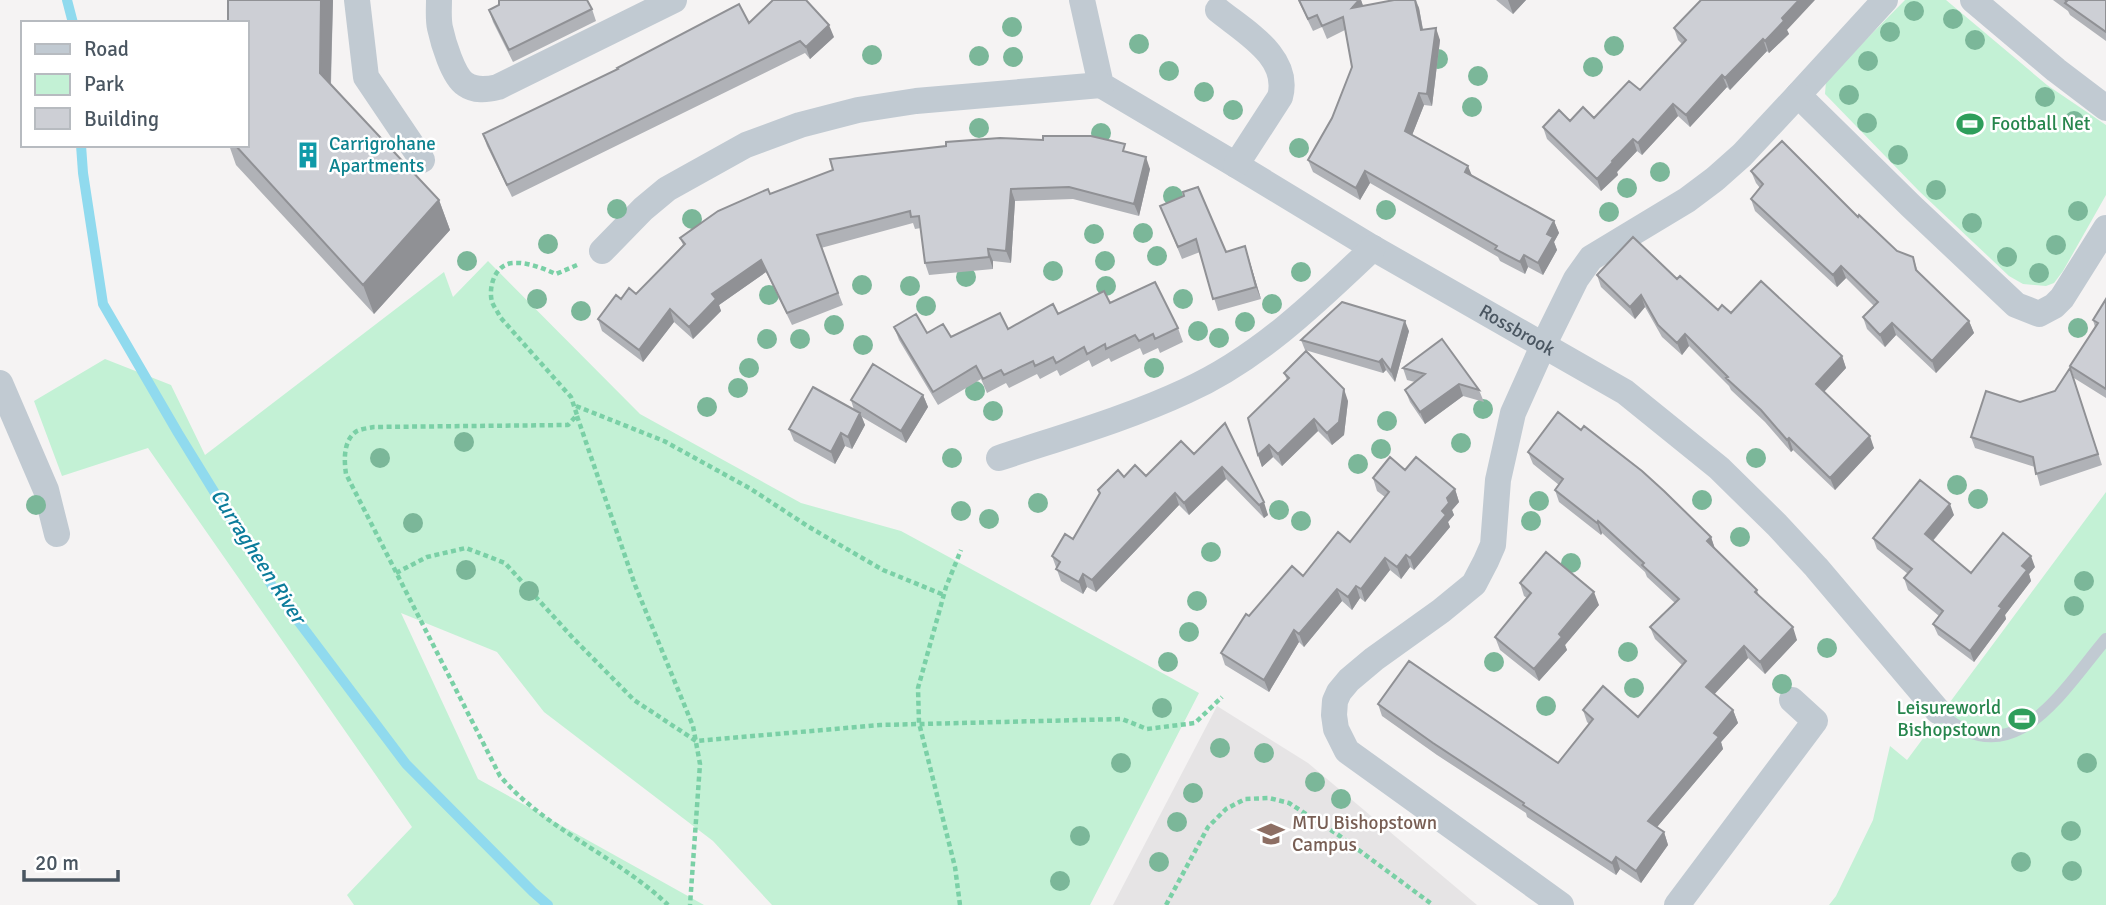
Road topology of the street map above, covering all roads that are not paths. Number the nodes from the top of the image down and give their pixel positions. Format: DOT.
graph roads {
  1 [pos="356,0"];
  2 [pos="439,0"];
  3 [pos="674,0"];
  4 [pos="1082,0"];
  5 [pos="1885,0"];
  6 [pos="1973,0"];
  7 [pos="644,7"];
  8 [pos="1218,10"];
  9 [pos="1101,85"];
  10 [pos="1798,95"];
  11 [pos="2106,108"];
  12 [pos="422,160"];
  13 [pos="1237,165"];
  14 [pos="2106,228"];
  15 [pos="1373,248"];
  16 [pos="602,251"];
  17 [pos="1543,346"];
  18 [pos="0,383"];
  19 [pos="999,458"];
  20 [pos="57,534"];
  21 [pos="2106,639"];
  22 [pos="1792,701"];
  23 [pos="1938,711"];
  24 [pos="1561,905"];
  25 [pos="1677,905"];
  1 -- 12 [label="street"];
  2 -- 7 [label="street"];
  3 -- 7 [label="street"];
  4 -- 9 [label="street"];
  5 -- 10 [label="street"];
  6 -- 11 [label="street"];
  8 -- 13 [label="street"];
  9 -- 13 [label="street, Rossbrook"];
  9 -- 16 [label="street"];
  10 -- 14 [label="street"];
  10 -- 17 [label="street"];
  13 -- 15 [label="street, Rossbrook"];
  15 -- 17 [label="street, Rossbrook"];
  15 -- 19 [label="street"];
  17 -- 23 [label="street, Rossbrook"];
  17 -- 24 [label="street"];
  18 -- 20 [label="street"];
  21 -- 23 [label="lane"];
  22 -- 25 [label="street"];
}
